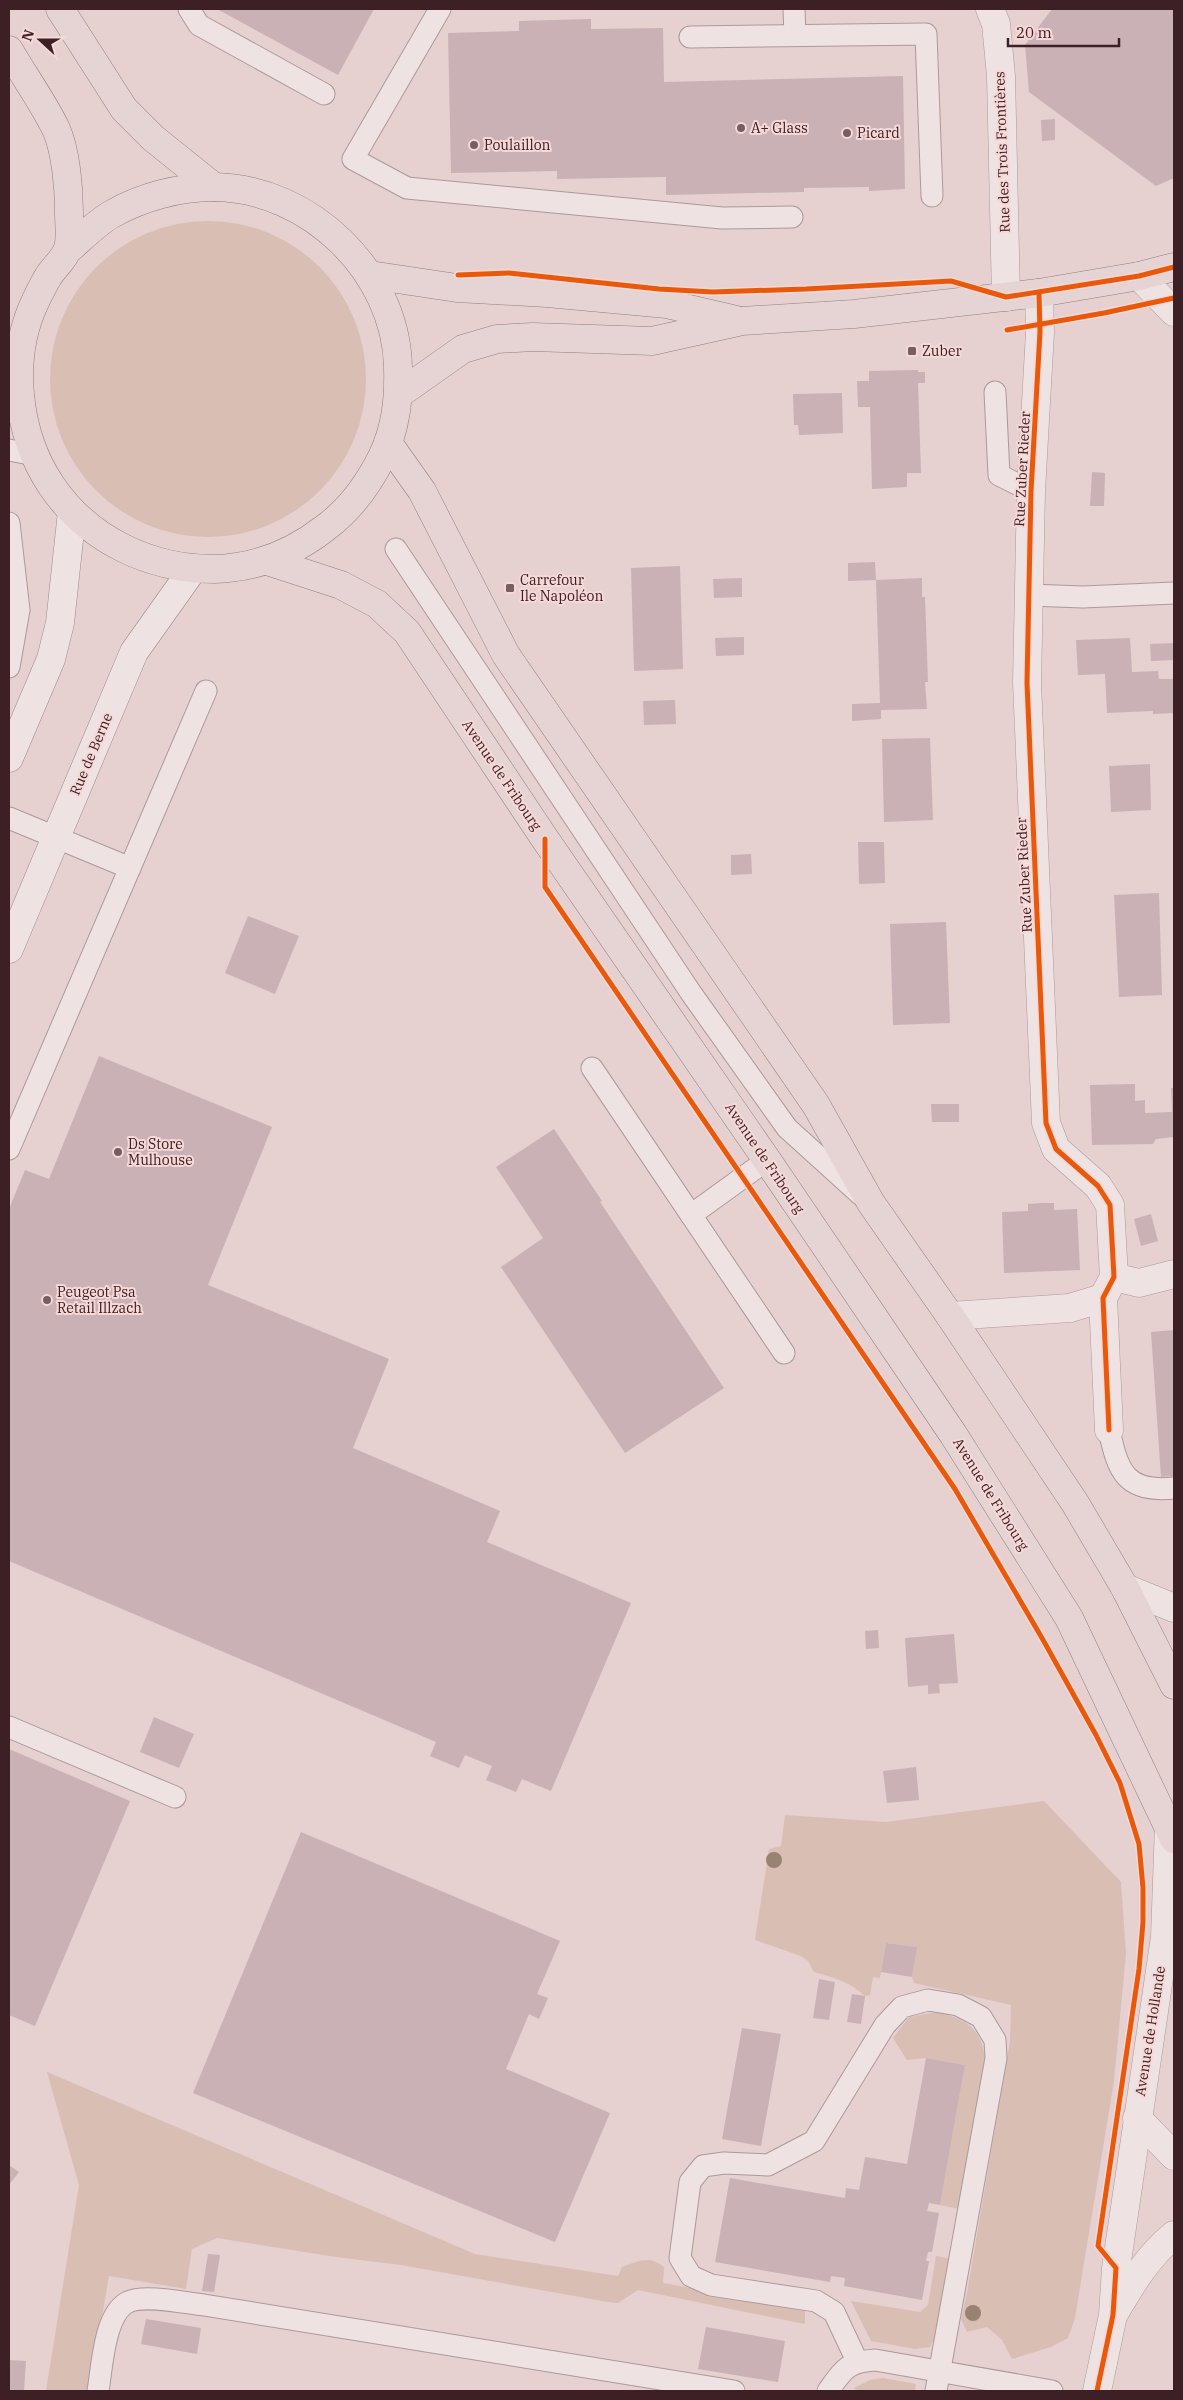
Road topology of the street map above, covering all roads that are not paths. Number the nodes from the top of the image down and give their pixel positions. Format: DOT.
graph roads {
  1 [pos="60,9"];
  2 [pos="189,9"];
  3 [pos="440,9"];
  4 [pos="794,9"];
  5 [pos="990,9"];
  6 [pos="794,36"];
  7 [pos="690,38"];
  8 [pos="9,50"];
  9 [pos="324,94"];
  10 [pos="214,187"];
  11 [pos="932,196"];
  12 [pos="792,217"];
  13 [pos="68,250"];
  14 [pos="1174,267"];
  15 [pos="370,275"];
  16 [pos="1139,276"];
  17 [pos="1039,293"];
  18 [pos="1006,297"];
  19 [pos="1174,312"];
  20 [pos="742,321"];
  21 [pos="16,342"];
  22 [pos="995,392"];
  23 [pos="399,394"];
  24 [pos="388,443"];
  25 [pos="22,453"];
  26 [pos="1032,491"];
  27 [pos="72,512"];
  28 [pos="9,523"];
  29 [pos="396,550"];
  30 [pos="267,561"];
  31 [pos="193,569"];
  32 [pos="1174,593"];
  33 [pos="1028,595"];
  34 [pos="9,667"];
  35 [pos="206,691"];
  36 [pos="9,758"];
  37 [pos="9,818"];
  38 [pos="56,838"];
  39 [pos="130,868"];
  40 [pos="9,949"];
  41 [pos="592,1068"];
  42 [pos="9,1149"];
  43 [pos="767,1160"];
  44 [pos="871,1204"];
  45 [pos="691,1216"];
  46 [pos="1174,1274"];
  47 [pos="1109,1287"];
  48 [pos="950,1316"];
  49 [pos="784,1353"];
  50 [pos="1109,1430"];
  51 [pos="1174,1488"];
  52 [pos="1126,1588"];
  53 [pos="1174,1608"];
  54 [pos="1174,1685"];
  55 [pos="9,1727"];
  56 [pos="175,1797"];
  57 [pos="1171,1832"];
  58 [pos="1137,2118"];
  59 [pos="1174,2156"];
  60 [pos="1174,2235"];
  61 [pos="1113,2315"];
  62 [pos="856,2362"];
  63 [pos="938,2381"];
  64 [pos="98,2391"];
  65 [pos="734,2391"];
  66 [pos="828,2391"];
  67 [pos="1052,2391"];
  68 [pos="1097,2391"];
  1 -- 10 [label="main road"];
  2 -- 9 [label="lane"];
  3 -- 12 [label="lane"];
  4 -- 6 [label="lane"];
  5 -- 18 [label="street, Rue des Trois Frontières"];
  6 -- 7 [label="lane"];
  6 -- 11 [label="lane"];
  8 -- 13 [label="main road"];
  10 -- 13 [label="main road"];
  10 -- 15 [label="main road"];
  13 -- 21 [label="main road"];
  14 -- 16 [label="main road"];
  15 -- 20 [label="main road"];
  15 -- 23 [label="main road"];
  16 -- 17 [label="main road"];
  16 -- 19 [label="street"];
  17 -- 18 [label="main road"];
  17 -- 26 [label="street, Rue Zuber Rieder"];
  18 -- 20 [label="main road"];
  20 -- 23 [label="main road"];
  21 -- 25 [label="main road"];
  22 -- 26 [label="lane"];
  23 -- 24 [label="main road"];
  24 -- 30 [label="main road"];
  24 -- 44 [label="main road"];
  25 -- 27 [label="main road"];
  26 -- 33 [label="street, Rue Zuber Rieder"];
  27 -- 31 [label="main road"];
  27 -- 36 [label="street"];
  28 -- 34 [label="lane"];
  29 -- 44 [label="lane"];
  30 -- 31 [label="main road"];
  30 -- 43 [label="main road, Avenue de Fribourg"];
  31 -- 38 [label="street, Rue de Berne"];
  32 -- 33 [label="lane"];
  33 -- 47 [label="street, Rue Zuber Rieder"];
  35 -- 39 [label="lane"];
  37 -- 38 [label="lane"];
  38 -- 39 [label="lane"];
  38 -- 40 [label="street, Rue de Berne"];
  39 -- 42 [label="lane"];
  41 -- 45 [label="lane"];
  43 -- 45 [label="lane"];
  43 -- 57 [label="main road, Avenue de Fribourg"];
  44 -- 48 [label="main road"];
  45 -- 49 [label="lane"];
  46 -- 47 [label="street"];
  47 -- 48 [label="street"];
  47 -- 50 [label="street, Rue Zuber Rieder"];
  48 -- 52 [label="main road"];
  50 -- 51 [label="lane"];
  52 -- 53 [label="street"];
  52 -- 54 [label="main road"];
  55 -- 56 [label="lane"];
  57 -- 58 [label="street, Avenue de Hollande"];
  58 -- 59 [label="street"];
  58 -- 61 [label="street, Avenue de Hollande"];
  60 -- 61 [label="street, Avenue de Hollande"];
  61 -- 68 [label="street, Avenue de Hollande"];
  62 -- 63 [label="lane"];
  62 -- 63 [label="lane"];
  62 -- 66 [label="lane"];
  63 -- 67 [label="lane"];
  64 -- 65 [label="lane"];
}
